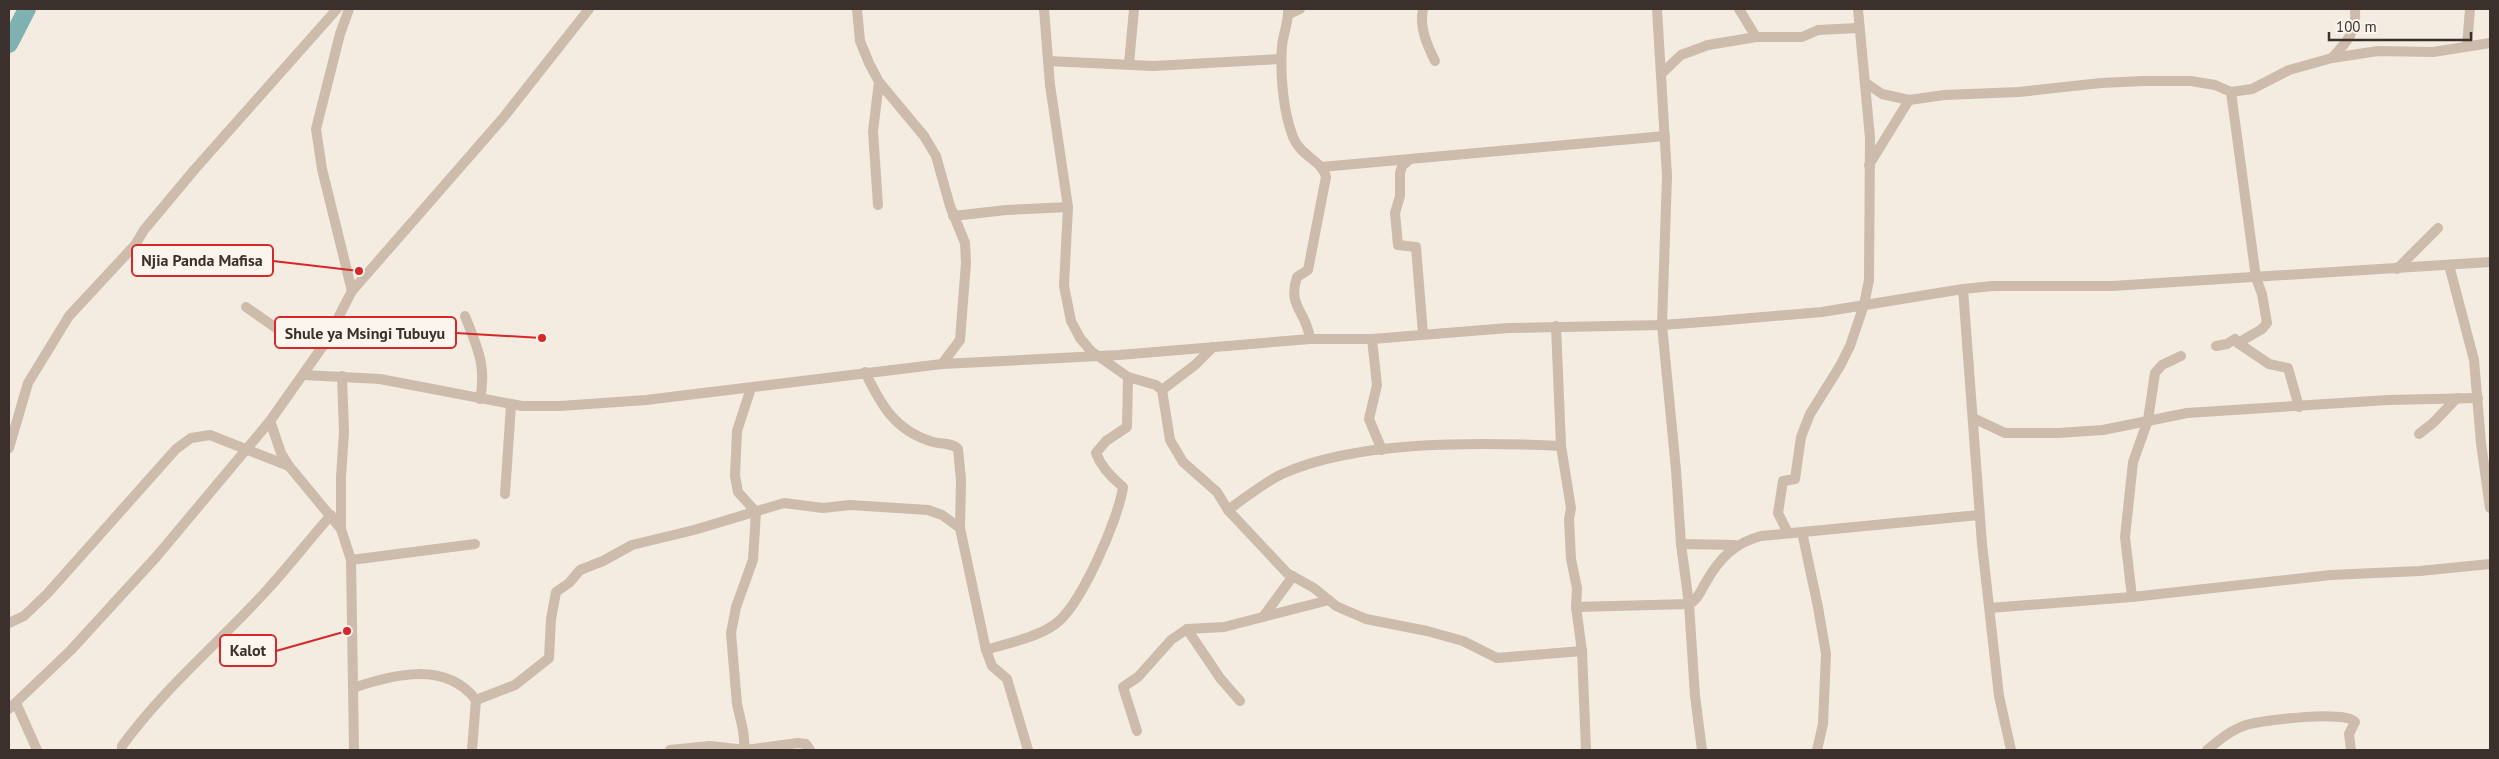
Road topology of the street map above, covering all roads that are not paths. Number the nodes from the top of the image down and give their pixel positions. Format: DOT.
graph roads {
  1 [pos="337,9"];
  2 [pos="350,9"];
  3 [pos="589,9"];
  4 [pos="857,9"];
  5 [pos="1044,9"];
  6 [pos="1134,9"];
  7 [pos="1300,9"];
  8 [pos="1422,9"];
  9 [pos="1648,9"];
  10 [pos="1739,9"];
  11 [pos="1858,9"];
  12 [pos="2355,9"];
  13 [pos="2470,9"];
  14 [pos="1657,11"];
  15 [pos="1288,12"];
  16 [pos="1858,28"];
  17 [pos="1756,37"];
  18 [pos="2490,43"];
  19 [pos="2467,46"];
  20 [pos="2332,58"];
  21 [pos="1281,59"];
  22 [pos="1048,61"];
  23 [pos="1435,61"];
  24 [pos="1129,64"];
  25 [pos="1661,74"];
  26 [pos="879,82"];
  27 [pos="1866,83"];
  28 [pos="2231,92"];
  29 [pos="1909,100"];
  30 [pos="1665,136"];
  31 [pos="1410,159"];
  32 [pos="1868,166"];
  33 [pos="1321,167"];
  34 [pos="878,205"];
  35 [pos="1068,207"];
  36 [pos="954,216"];
  37 [pos="2438,228"];
  38 [pos="2490,262"];
  39 [pos="2449,265"];
  40 [pos="2397,269"];
  41 [pos="2256,278"];
  42 [pos="1963,289"];
  43 [pos="352,291"];
  44 [pos="1864,305"];
  45 [pos="246,307"];
  46 [pos="465,316"];
  47 [pos="1662,325"];
  48 [pos="1556,326"];
  49 [pos="1423,334"];
  50 [pos="1310,339"];
  51 [pos="1372,339"];
  52 [pos="325,343"];
  53 [pos="2238,343"];
  54 [pos="2216,346"];
  55 [pos="1213,347"];
  56 [pos="1098,356"];
  57 [pos="2180,356"];
  58 [pos="942,364"];
  59 [pos="865,372"];
  60 [pos="304,375"];
  61 [pos="342,376"];
  62 [pos="1128,377"];
  63 [pos="750,388"];
  64 [pos="1162,390"];
  65 [pos="2457,398"];
  66 [pos="2478,398"];
  67 [pos="480,399"];
  68 [pos="511,405"];
  69 [pos="2299,407"];
  70 [pos="1973,418"];
  71 [pos="2148,420"];
  72 [pos="270,421"];
  73 [pos="2420,434"];
  74 [pos="1561,446"];
  75 [pos="9,448"];
  76 [pos="245,450"];
  77 [pos="1382,450"];
  78 [pos="289,466"];
  79 [pos="505,494"];
  80 [pos="2490,508"];
  81 [pos="1228,510"];
  82 [pos="756,512"];
  83 [pos="331,515"];
  84 [pos="1980,515"];
  85 [pos="960,528"];
  86 [pos="341,529"];
  87 [pos="1802,532"];
  88 [pos="1788,533"];
  89 [pos="474,544"];
  90 [pos="1681,544"];
  91 [pos="1735,545"];
  92 [pos="351,560"];
  93 [pos="2490,564"];
  94 [pos="1293,576"];
  95 [pos="2132,597"];
  96 [pos="1329,600"];
  97 [pos="1689,604"];
  98 [pos="1576,607"];
  99 [pos="1990,608"];
  100 [pos="1263,617"];
  101 [pos="9,623"];
  102 [pos="1187,629"];
  103 [pos="986,650"];
  104 [pos="1582,651"];
  105 [pos="353,688"];
  106 [pos="476,700"];
  107 [pos="1240,700"];
  108 [pos="12,706"];
  109 [pos="1137,731"];
  110 [pos="120,749"];
  111 [pos="37,750"];
  112 [pos="354,750"];
  113 [pos="472,750"];
  114 [pos="670,750"];
  115 [pos="745,750"];
  116 [pos="810,750"];
  117 [pos="1028,750"];
  118 [pos="1586,750"];
  119 [pos="1702,750"];
  120 [pos="1817,750"];
  121 [pos="2011,750"];
  122 [pos="2207,750"];
  123 [pos="2352,750"];
  1 -- 75 [label="street"];
  2 -- 43 [label="street"];
  3 -- 43 [label="street"];
  4 -- 26 [label="street"];
  5 -- 22 [label="street"];
  6 -- 24 [label="street"];
  7 -- 15 [label="street"];
  8 -- 23 [label="street"];
  9 -- 14 [label="street"];
  10 -- 17 [label="street"];
  11 -- 16 [label="street"];
  12 -- 20 [label="street"];
  13 -- 19 [label="street"];
  14 -- 25 [label="street"];
  15 -- 21 [label="street"];
  16 -- 17 [label="street"];
  16 -- 27 [label="street"];
  17 -- 25 [label="street"];
  18 -- 19 [label="street"];
  19 -- 20 [label="street"];
  20 -- 28 [label="street"];
  21 -- 24 [label="street"];
  21 -- 33 [label="street"];
  22 -- 24 [label="street"];
  22 -- 35 [label="street"];
  25 -- 30 [label="street"];
  26 -- 34 [label="street"];
  26 -- 36 [label="street"];
  27 -- 29 [label="street"];
  27 -- 32 [label="street"];
  28 -- 29 [label="street"];
  28 -- 41 [label="street"];
  29 -- 32 [label="street"];
  30 -- 31 [label="street"];
  30 -- 47 [label="street"];
  31 -- 33 [label="street"];
  31 -- 49 [label="street"];
  32 -- 44 [label="street"];
  33 -- 50 [label="street"];
  35 -- 36 [label="street"];
  35 -- 56 [label="street"];
  36 -- 58 [label="street"];
  37 -- 40 [label="street"];
  38 -- 39 [label="street"];
  39 -- 40 [label="street"];
  39 -- 66 [label="street"];
  40 -- 41 [label="street"];
  41 -- 42 [label="street"];
  41 -- 53 [label="street"];
  42 -- 44 [label="street"];
  42 -- 70 [label="street"];
  43 -- 52 [label="street"];
  44 -- 47 [label="street"];
  44 -- 88 [label="street"];
  45 -- 52 [label="street"];
  46 -- 67 [label="street"];
  47 -- 48 [label="street"];
  47 -- 90 [label="street"];
  48 -- 49 [label="street"];
  48 -- 74 [label="street"];
  49 -- 51 [label="street"];
  50 -- 51 [label="street"];
  50 -- 55 [label="street"];
  51 -- 77 [label="street"];
  52 -- 60 [label="street"];
  53 -- 54 [label="street"];
  53 -- 69 [label="street"];
  55 -- 56 [label="street"];
  55 -- 64 [label="street"];
  56 -- 58 [label="street"];
  56 -- 62 [label="street"];
  57 -- 71 [label="street"];
  58 -- 59 [label="street"];
  59 -- 63 [label="street"];
  59 -- 85 [label="street"];
  60 -- 61 [label="street"];
  60 -- 72 [label="street"];
  61 -- 67 [label="street"];
  61 -- 86 [label="street"];
  62 -- 64 [label="street"];
  62 -- 103 [label="street"];
  63 -- 68 [label="street"];
  63 -- 82 [label="street"];
  64 -- 81 [label="street"];
  65 -- 66 [label="street"];
  65 -- 69 [label="street"];
  65 -- 73 [label="street"];
  66 -- 80 [label="street"];
  67 -- 68 [label="street"];
  68 -- 79 [label="street"];
  69 -- 71 [label="street"];
  70 -- 71 [label="street"];
  70 -- 84 [label="street"];
  71 -- 95 [label="street"];
  72 -- 76 [label="street"];
  72 -- 78 [label="street"];
  74 -- 77 [label="street"];
  74 -- 98 [label="street"];
  76 -- 78 [label="street"];
  76 -- 101 [label="street"];
  76 -- 108 [label="street"];
  77 -- 81 [label="street"];
  78 -- 83 [label="street"];
  81 -- 94 [label="street"];
  82 -- 85 [label="street"];
  82 -- 106 [label="street"];
  82 -- 115 [label="street"];
  83 -- 86 [label="street"];
  83 -- 110 [label="street"];
  84 -- 87 [label="street"];
  84 -- 99 [label="street"];
  85 -- 103 [label="street"];
  86 -- 92 [label="street"];
  87 -- 88 [label="street"];
  87 -- 120 [label="street"];
  88 -- 91 [label="street"];
  89 -- 92 [label="street"];
  90 -- 91 [label="street"];
  90 -- 97 [label="street"];
  91 -- 97 [label="street"];
  92 -- 105 [label="street"];
  93 -- 95 [label="street"];
  94 -- 96 [label="street"];
  94 -- 100 [label="street"];
  95 -- 99 [label="street"];
  96 -- 100 [label="street"];
  96 -- 104 [label="street"];
  97 -- 98 [label="street"];
  97 -- 119 [label="street"];
  98 -- 104 [label="street"];
  99 -- 121 [label="street"];
  100 -- 102 [label="street"];
  102 -- 107 [label="street"];
  102 -- 109 [label="street"];
  103 -- 117 [label="street"];
  104 -- 118 [label="street"];
  105 -- 106 [label="street"];
  105 -- 112 [label="street"];
  106 -- 113 [label="street"];
  108 -- 111 [label="street"];
  114 -- 115 [label="street"];
  115 -- 116 [label="street"];
  122 -- 123 [label="street"];
}
